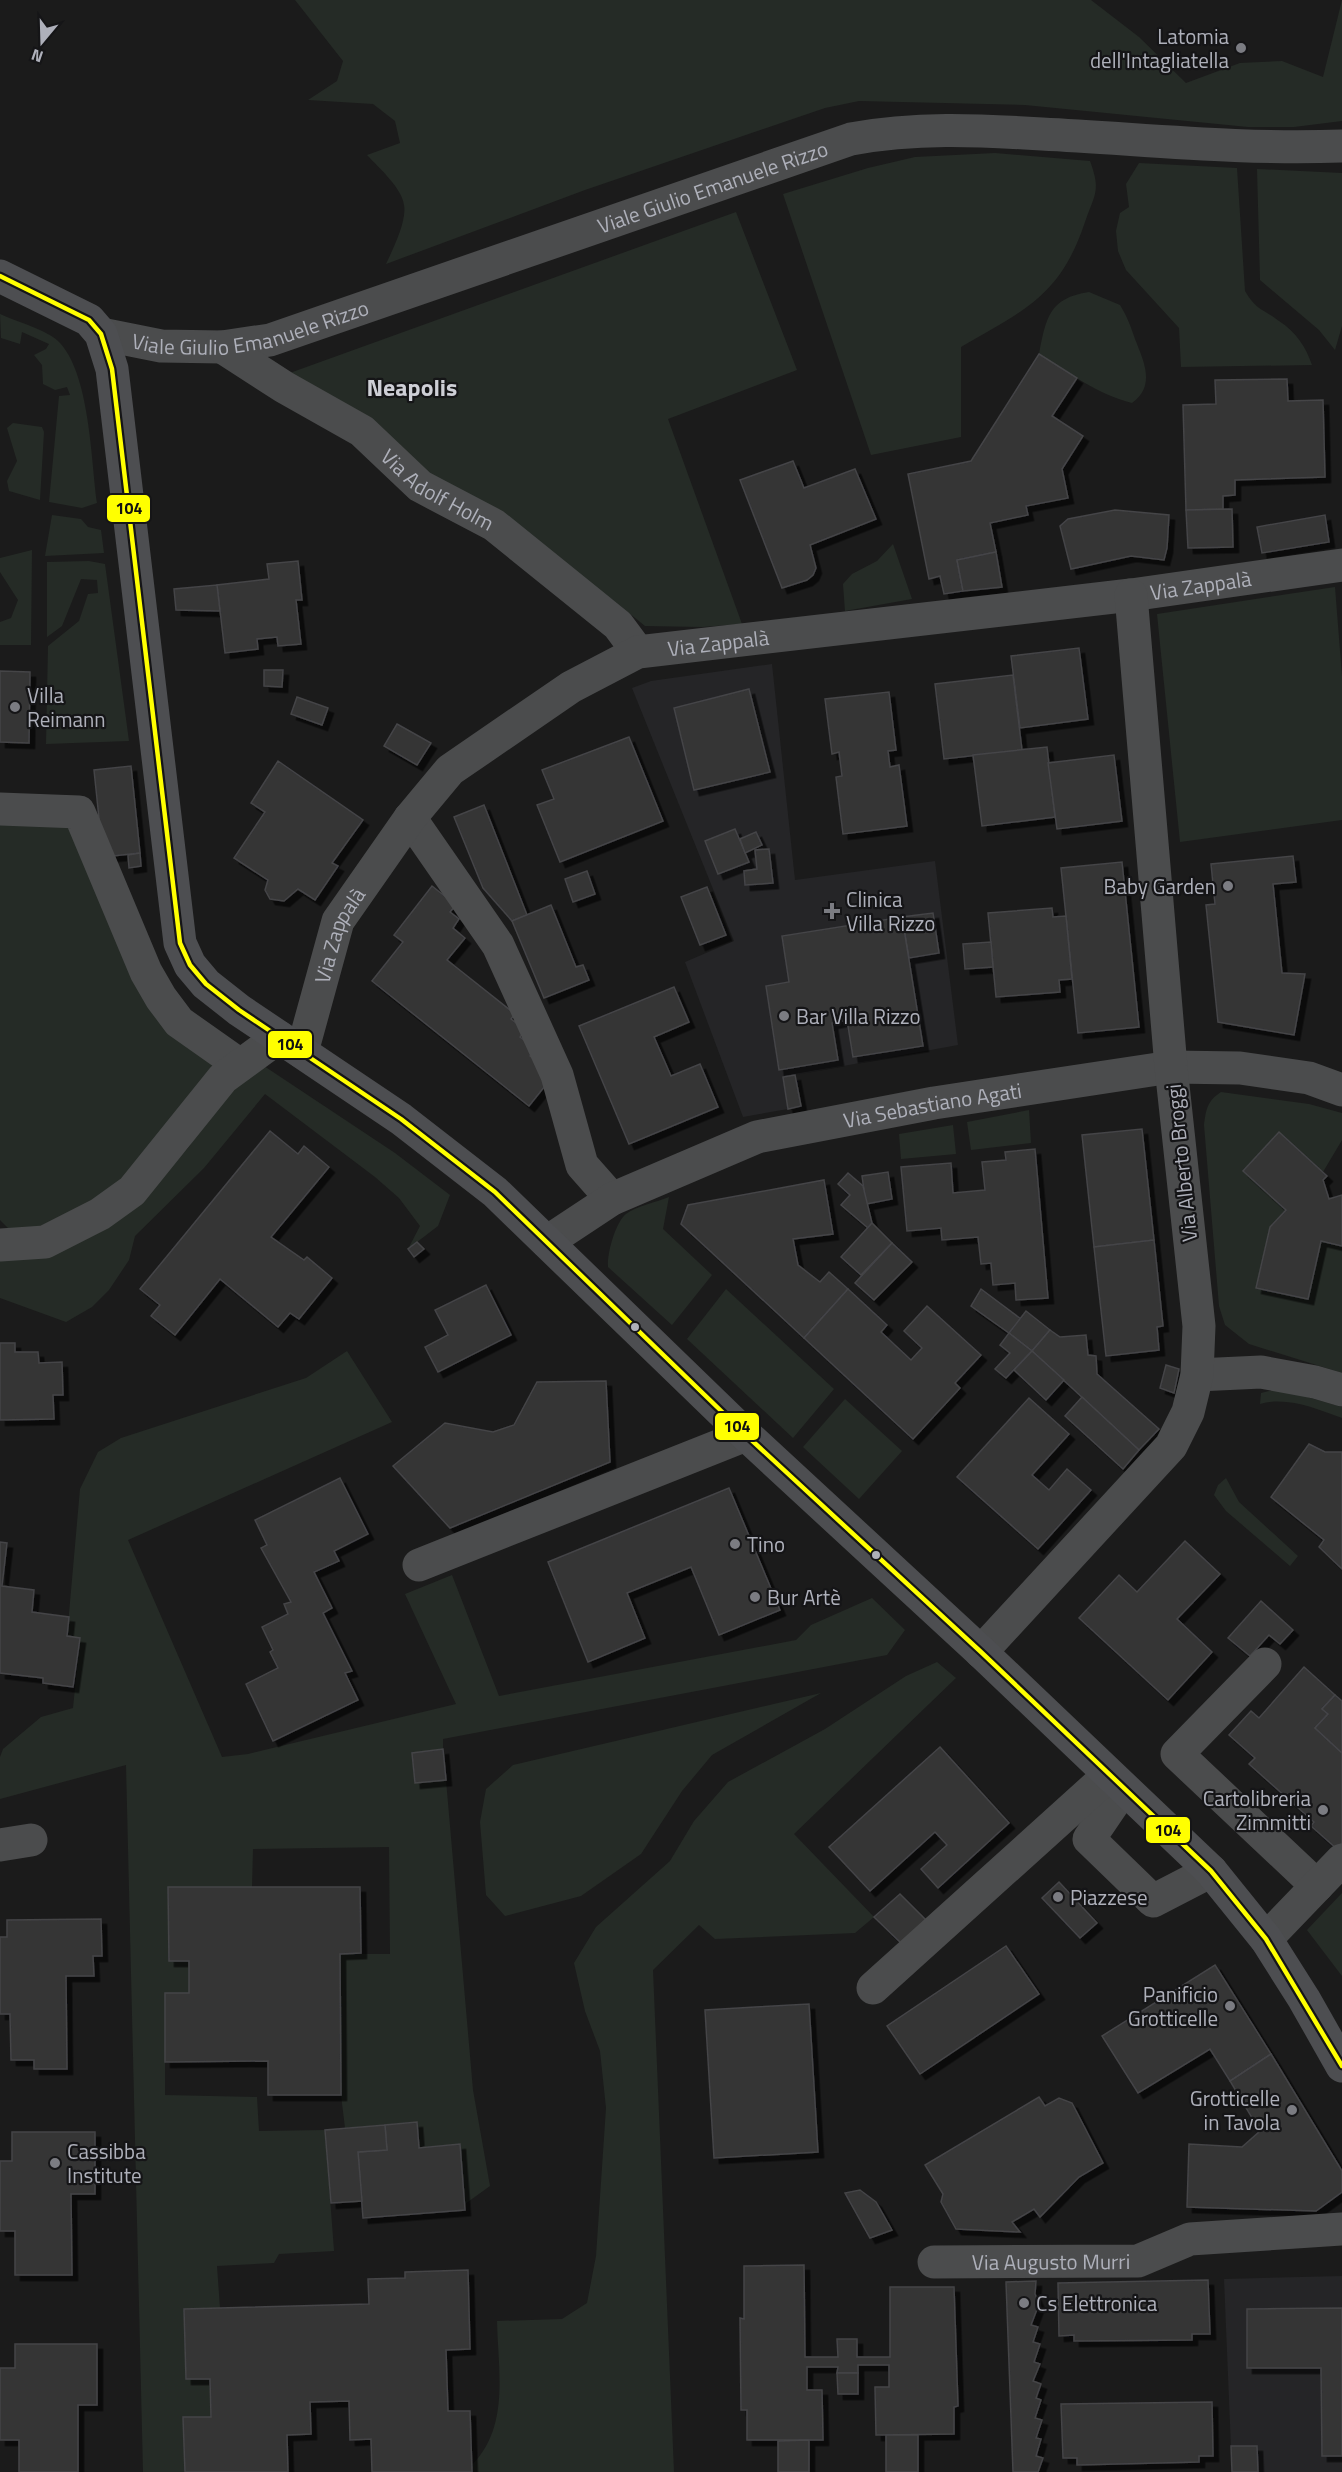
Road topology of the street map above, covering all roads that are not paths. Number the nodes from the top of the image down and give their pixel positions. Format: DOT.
graph roads {
  1 [pos="1342,146"];
  2 [pos="0,276"];
  3 [pos="101,334"];
  4 [pos="222,347"];
  5 [pos="1342,565"];
  6 [pos="1131,595"];
  7 [pos="638,652"];
  8 [pos="0,809"];
  9 [pos="411,818"];
  10 [pos="290,1045"];
  11 [pos="240,1065"];
  12 [pos="1171,1067"];
  13 [pos="1342,1090"];
  14 [pos="612,1199"];
  15 [pos="547,1242"];
  16 [pos="0,1245"];
  17 [pos="1197,1375"];
  18 [pos="1342,1390"];
  19 [pos="746,1436"];
  20 [pos="419,1565"];
  21 [pos="981,1652"];
  22 [pos="1265,1664"];
  23 [pos="1116,1782"];
  24 [pos="1342,1860"];
  25 [pos="1211,1871"];
  26 [pos="1317,1886"];
  27 [pos="1266,1939"];
  28 [pos="873,1988"];
  29 [pos="1342,2066"];
  30 [pos="1342,2229"];
  31 [pos="934,2262"];
  1 -- 4 [label="street, Viale Giulio Emanuele Rizzo"];
  2 -- 3 [label="main road"];
  3 -- 4 [label="street, Viale Giulio Emanuele Rizzo"];
  3 -- 10 [label="main road"];
  4 -- 7 [label="street, Via Adolf Holm"];
  5 -- 6 [label="street, Via Zappalà"];
  6 -- 7 [label="street, Via Zappalà"];
  6 -- 12 [label="street, Via Alberto Broggi"];
  7 -- 9 [label="street, Via Zappalà"];
  8 -- 11 [label="street"];
  9 -- 10 [label="street, Via Zappalà"];
  9 -- 14 [label="street"];
  10 -- 11 [label="street"];
  10 -- 15 [label="main road"];
  11 -- 16 [label="street"];
  12 -- 13 [label="street, Via Sebastiano Agati"];
  12 -- 14 [label="street, Via Sebastiano Agati"];
  12 -- 17 [label="street, Via Alberto Broggi"];
  14 -- 15 [label="street, Via Sebastiano Agati"];
  15 -- 19 [label="main road"];
  17 -- 18 [label="street"];
  17 -- 21 [label="street, Via Alberto Broggi"];
  19 -- 20 [label="street"];
  19 -- 21 [label="main road"];
  21 -- 23 [label="main road"];
  22 -- 26 [label="street"];
  23 -- 25 [label="main road"];
  23 -- 25 [label="street"];
  23 -- 28 [label="street"];
  24 -- 26 [label="street"];
  25 -- 27 [label="main road"];
  26 -- 27 [label="street"];
  27 -- 29 [label="main road"];
  30 -- 31 [label="street, Via Augusto Murri"];
}
